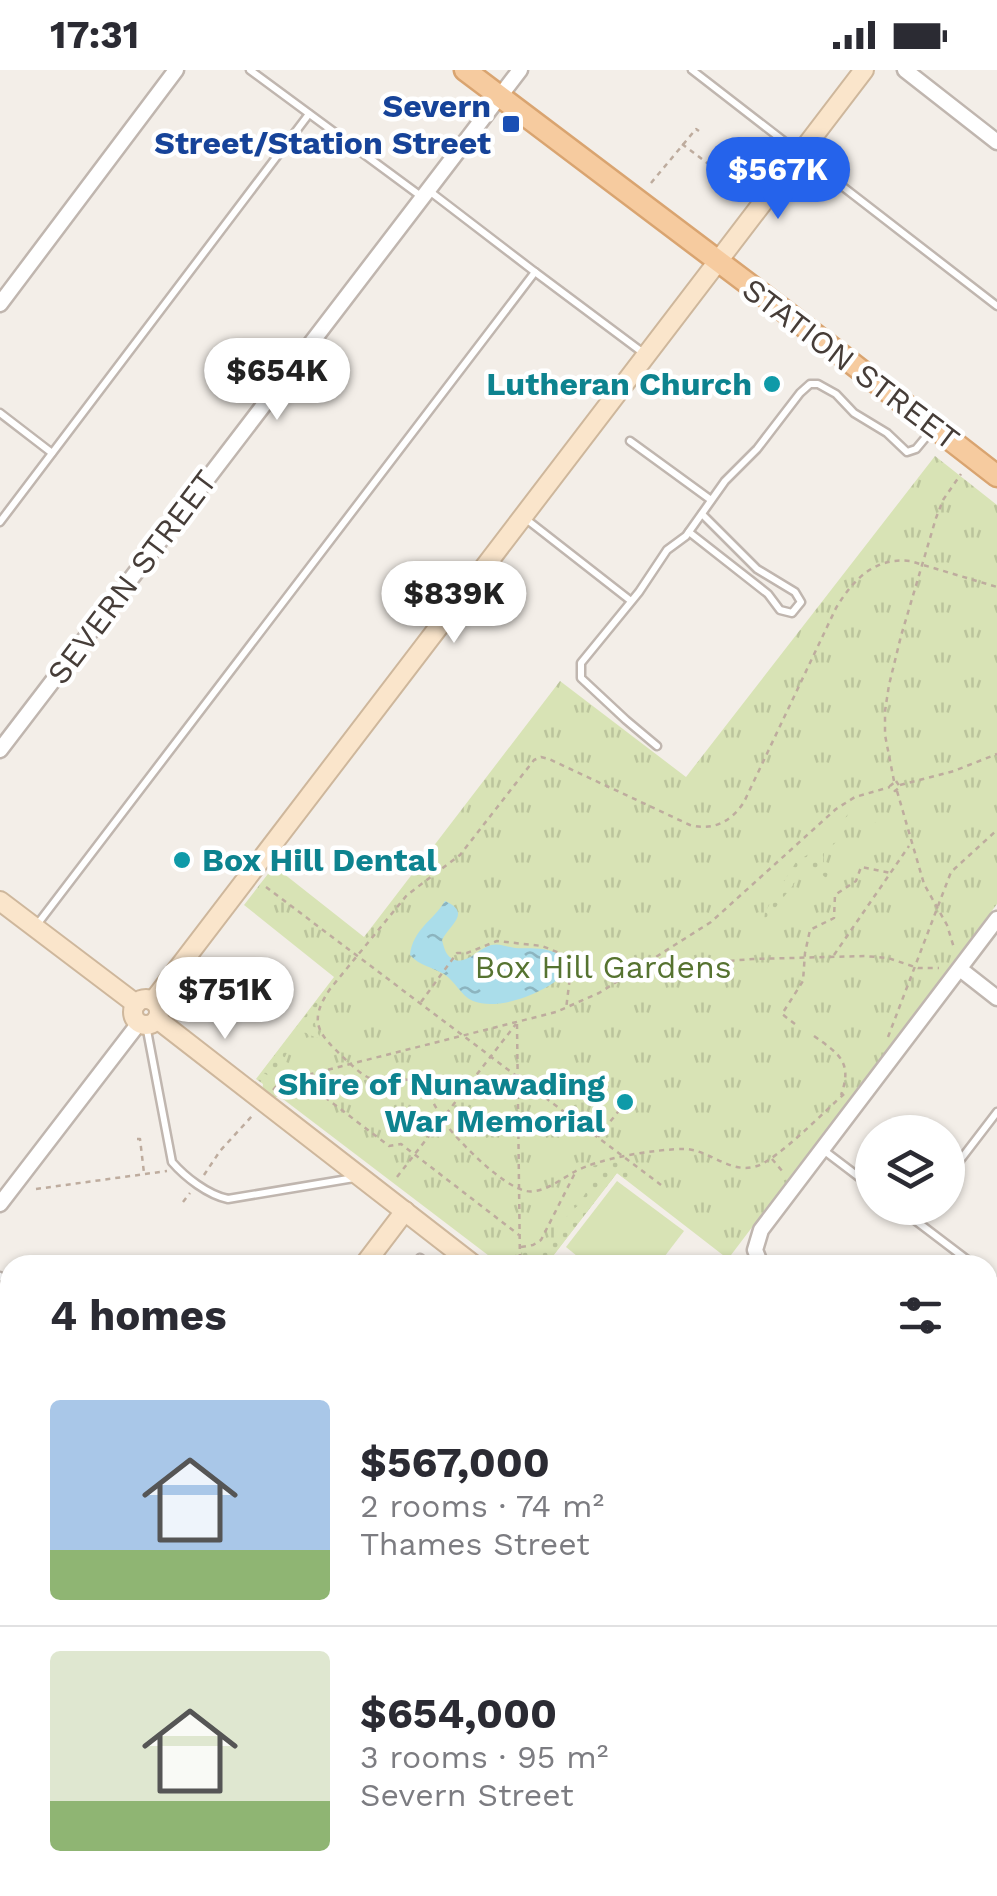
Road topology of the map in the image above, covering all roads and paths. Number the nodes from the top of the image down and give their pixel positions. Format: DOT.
graph roads {
  1 [pos="176,70"];
  2 [pos="250,70"];
  3 [pos="465,70"];
  4 [pos="520,70"];
  5 [pos="692,70"];
  6 [pos="864,70"];
  7 [pos="905,70"];
  8 [pos="500,96"];
  9 [pos="309,114"];
  10 [pos="699,131"];
  11 [pos="997,142"];
  12 [pos="682,144"];
  13 [pos="801,153"];
  14 [pos="739,162"];
  15 [pos="652,183"];
  16 [pos="425,194"];
  17 [pos="718,262"];
  18 [pos="535,272"];
  19 [pos="0,304"];
  20 [pos="997,306"];
  21 [pos="646,356"];
  22 [pos="0,414"];
  23 [pos="934,427"];
  24 [pos="630,440"];
  25 [pos="52,453"];
  26 [pos="961,474"];
  27 [pos="997,476"];
  28 [pos="711,500"];
  29 [pos="702,514"];
  30 [pos="523,516"];
  31 [pos="0,522"];
  32 [pos="689,532"];
  33 [pos="922,564"];
  34 [pos="997,587"];
  35 [pos="631,601"];
  36 [pos="2,743"];
  37 [pos="658,746"];
  38 [pos="997,754"];
  39 [pos="894,782"];
  40 [pos="900,785"];
  41 [pos="890,788"];
  42 [pos="896,791"];
  43 [pos="997,830"];
  44 [pos="911,844"];
  45 [pos="890,873"];
  46 [pos="266,887"];
  47 [pos="0,901"];
  48 [pos="936,908"];
  49 [pos="997,919"];
  50 [pos="35,926"];
  51 [pos="954,954"];
  52 [pos="357,956"];
  53 [pos="804,956"];
  54 [pos="833,956"];
  55 [pos="648,963"];
  56 [pos="914,966"];
  57 [pos="953,968"];
  58 [pos="997,998"];
  59 [pos="420,1003"];
  60 [pos="566,1009"];
  61 [pos="146,1015"];
  62 [pos="517,1022"];
  63 [pos="794,1024"];
  64 [pos="463,1036"];
  65 [pos="814,1036"];
  66 [pos="886,1042"];
  67 [pos="490,1057"];
  68 [pos="351,1064"];
  69 [pos="299,1077"];
  70 [pos="518,1078"];
  71 [pos="855,1084"];
  72 [pos="840,1097"];
  73 [pos="264,1102"];
  74 [pos="620,1108"];
  75 [pos="997,1112"];
  76 [pos="442,1119"];
  77 [pos="598,1138"];
  78 [pos="137,1139"];
  79 [pos="822,1148"];
  80 [pos="414,1154"];
  81 [pos="965,1154"];
  82 [pos="623,1158"];
  83 [pos="772,1158"];
  84 [pos="208,1168"];
  85 [pos="576,1171"];
  86 [pos="144,1174"];
  87 [pos="855,1174"];
  88 [pos="360,1176"];
  89 [pos="397,1176"];
  90 [pos="661,1185"];
  91 [pos="794,1185"];
  92 [pos="519,1188"];
  93 [pos="0,1204"];
  94 [pos="405,1210"];
  95 [pos="922,1225"];
  96 [pos="519,1236"];
  97 [pos="520,1247"];
  98 [pos="371,1255"];
  99 [pos="461,1255"];
  100 [pos="520,1255"];
  101 [pos="758,1255"];
  102 [pos="961,1255"];
  1 -- 19 [label="street"];
  2 -- 9 [label="lane"];
  3 -- 8 [label="main road, STATION STREET"];
  4 -- 8 [label="street, SEVERN STREET"];
  5 -- 13 [label="lane"];
  6 -- 13 [label="main road"];
  7 -- 11 [label="street"];
  8 -- 16 [label="street, SEVERN STREET"];
  8 -- 17 [label="main road, STATION STREET"];
  9 -- 16 [label="lane"];
  9 -- 25 [label="lane"];
  10 -- 12 [label="path"];
  12 -- 14 [label="path"];
  12 -- 15 [label="path"];
  13 -- 17 [label="main road"];
  13 -- 20 [label="lane"];
  16 -- 18 [label="lane"];
  16 -- 36 [label="street, SEVERN STREET"];
  17 -- 21 [label="main road"];
  17 -- 23 [label="main road, STATION STREET"];
  18 -- 21 [label="lane"];
  18 -- 50 [label="lane"];
  21 -- 30 [label="main road"];
  22 -- 25 [label="lane"];
  23 -- 27 [label="main road, STATION STREET"];
  23 -- 28 [label="lane"];
  24 -- 28 [label="lane"];
  25 -- 31 [label="lane"];
  26 -- 33 [label="path"];
  28 -- 29 [label="lane"];
  29 -- 32 [label="lane"];
  29 -- 32 [label="lane"];
  30 -- 35 [label="lane"];
  30 -- 61 [label="main road"];
  32 -- 35 [label="lane"];
  33 -- 34 [label="path"];
  33 -- 39 [label="path"];
  33 -- 52 [label="path"];
  35 -- 37 [label="lane"];
  38 -- 40 [label="path"];
  39 -- 40 [label="path"];
  39 -- 41 [label="path"];
  40 -- 42 [label="path"];
  41 -- 42 [label="path"];
  41 -- 55 [label="path"];
  42 -- 44 [label="path"];
  43 -- 48 [label="path"];
  44 -- 45 [label="path"];
  44 -- 48 [label="path"];
  45 -- 53 [label="path"];
  45 -- 54 [label="path"];
  46 -- 52 [label="path"];
  47 -- 50 [label="main road"];
  48 -- 51 [label="path"];
  48 -- 56 [label="path"];
  49 -- 57 [label="street"];
  50 -- 61 [label="main road"];
  52 -- 59 [label="path"];
  52 -- 68 [label="path"];
  53 -- 54 [label="path"];
  53 -- 55 [label="path"];
  53 -- 63 [label="path"];
  54 -- 56 [label="path"];
  55 -- 60 [label="path"];
  56 -- 57 [label="path"];
  56 -- 66 [label="path"];
  57 -- 58 [label="street"];
  57 -- 79 [label="street"];
  59 -- 60 [label="path"];
  59 -- 64 [label="path"];
  60 -- 62 [label="path"];
  61 -- 73 [label="main road"];
  61 -- 88 [label="lane"];
  61 -- 93 [label="street"];
  62 -- 64 [label="path"];
  62 -- 67 [label="path"];
  62 -- 70 [label="path"];
  64 -- 67 [label="path"];
  64 -- 68 [label="path"];
  65 -- 72 [label="path"];
  67 -- 70 [label="path"];
  67 -- 76 [label="path"];
  68 -- 69 [label="path"];
  68 -- 76 [label="path"];
  69 -- 73 [label="path"];
  69 -- 80 [label="path"];
  70 -- 77 [label="path"];
  70 -- 92 [label="path"];
  71 -- 72 [label="path"];
  72 -- 83 [label="path"];
  73 -- 84 [label="path"];
  73 -- 88 [label="main road"];
  74 -- 77 [label="path"];
  75 -- 81 [label="lane"];
  76 -- 80 [label="path"];
  76 -- 92 [label="path"];
  77 -- 82 [label="path"];
  78 -- 86 [label="path"];
  79 -- 87 [label="lane"];
  79 -- 91 [label="street"];
  80 -- 89 [label="path"];
  80 -- 96 [label="path"];
  82 -- 83 [label="path"];
  82 -- 85 [label="path"];
  82 -- 90 [label="path"];
  83 -- 91 [label="path"];
  85 -- 92 [label="path"];
  85 -- 97 [label="path"];
  88 -- 94 [label="main road"];
  91 -- 101 [label="street"];
  92 -- 96 [label="path"];
  94 -- 98 [label="main road"];
  94 -- 99 [label="main road"];
  95 -- 102 [label="lane"];
  96 -- 97 [label="path"];
  97 -- 100 [label="path"];
}
